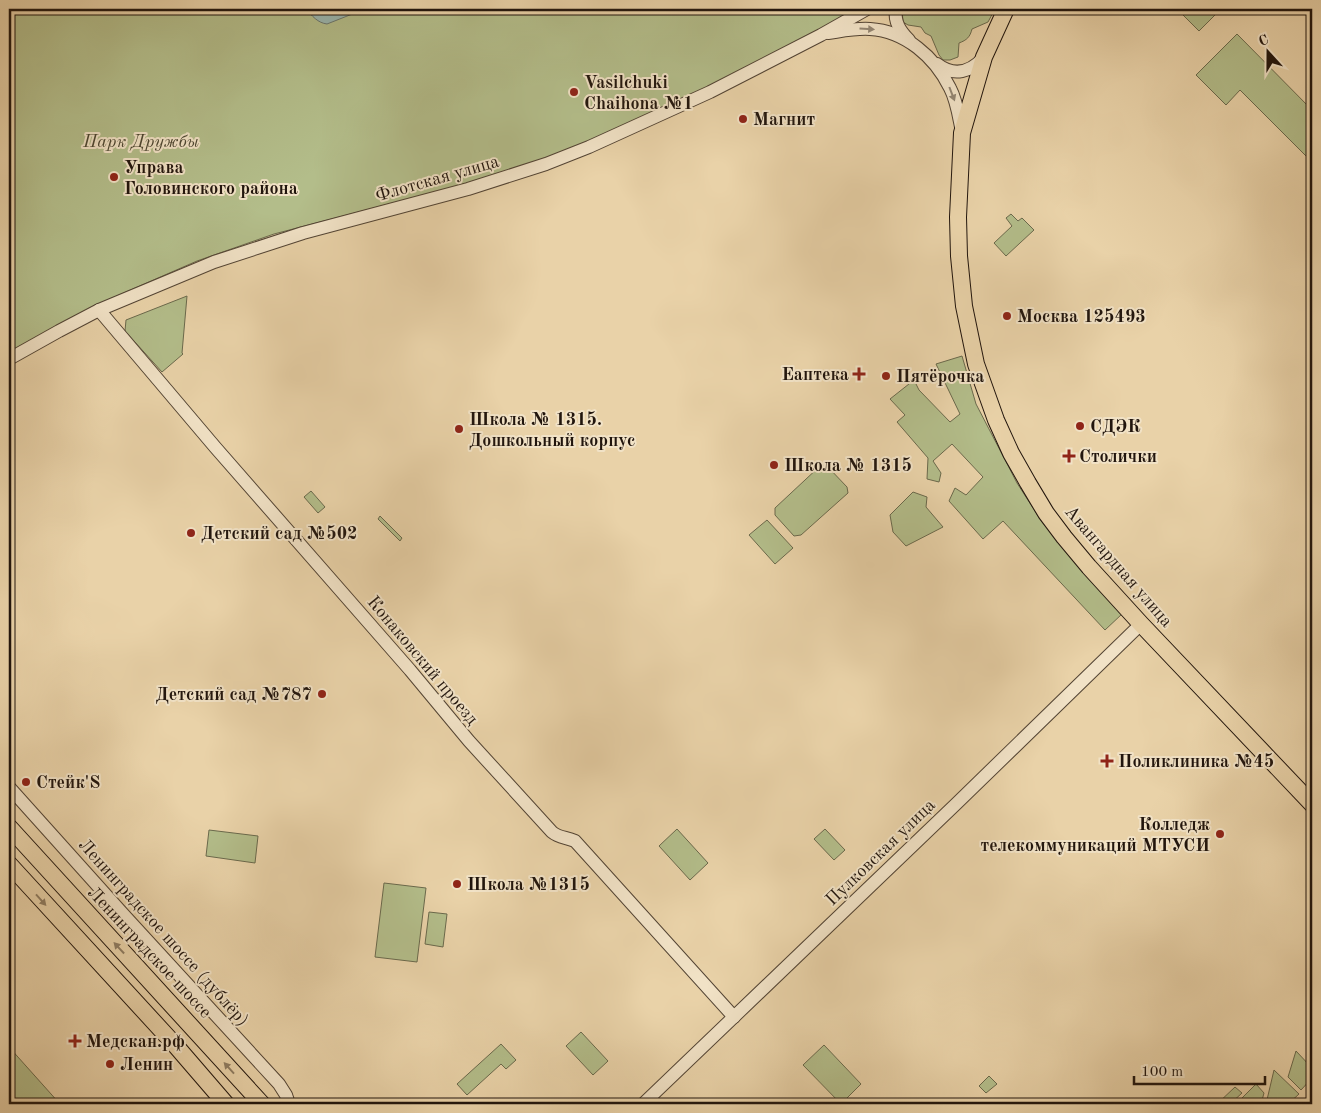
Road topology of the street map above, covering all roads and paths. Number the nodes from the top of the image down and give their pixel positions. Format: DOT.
graph roads {
  1 [pos="867,9"];
  2 [pos="896,9"];
  3 [pos="1006,9"];
  4 [pos="821,35"];
  5 [pos="910,42"];
  6 [pos="984,57"];
  7 [pos="931,59"];
  8 [pos="962,134"];
  9 [pos="99,310"];
  10 [pos="9,359"];
  11 [pos="1141,624"];
  12 [pos="9,787"];
  13 [pos="1312,804"];
  14 [pos="9,827"];
  15 [pos="9,864"];
  16 [pos="734,1017"];
  17 [pos="226,1104"];
  18 [pos="262,1104"];
  19 [pos="289,1104"];
  20 [pos="643,1104"];
  1 -- 4 [label="street, Флотская улица"];
  2 -- 5 [label="street"];
  3 -- 6 [label="main road, Авангардная улица"];
  4 -- 5 [label="street, Авангардная улица, one-way"];
  4 -- 9 [label="street, Флотская улица"];
  5 -- 7 [label="street, Авангардная улица"];
  6 -- 7 [label="street"];
  6 -- 8 [label="main road, Авангардная улица"];
  7 -- 8 [label="street, Авангардная улица, one-way"];
  8 -- 11 [label="main road, Авангардная улица"];
  9 -- 10 [label="street, Флотская улица"];
  9 -- 16 [label="street, Конаковский проезд"];
  11 -- 13 [label="main road, Авангардная улица"];
  11 -- 16 [label="street, Пулковская улица"];
  12 -- 19 [label="street, Ленинградское шоссе (дублёр)"];
  18 -- 14 [label="main road, Ленинградское шоссе, one-way"];
  15 -- 17 [label="main road, one-way"];
  16 -- 20 [label="street, Пулковская улица"];
}
